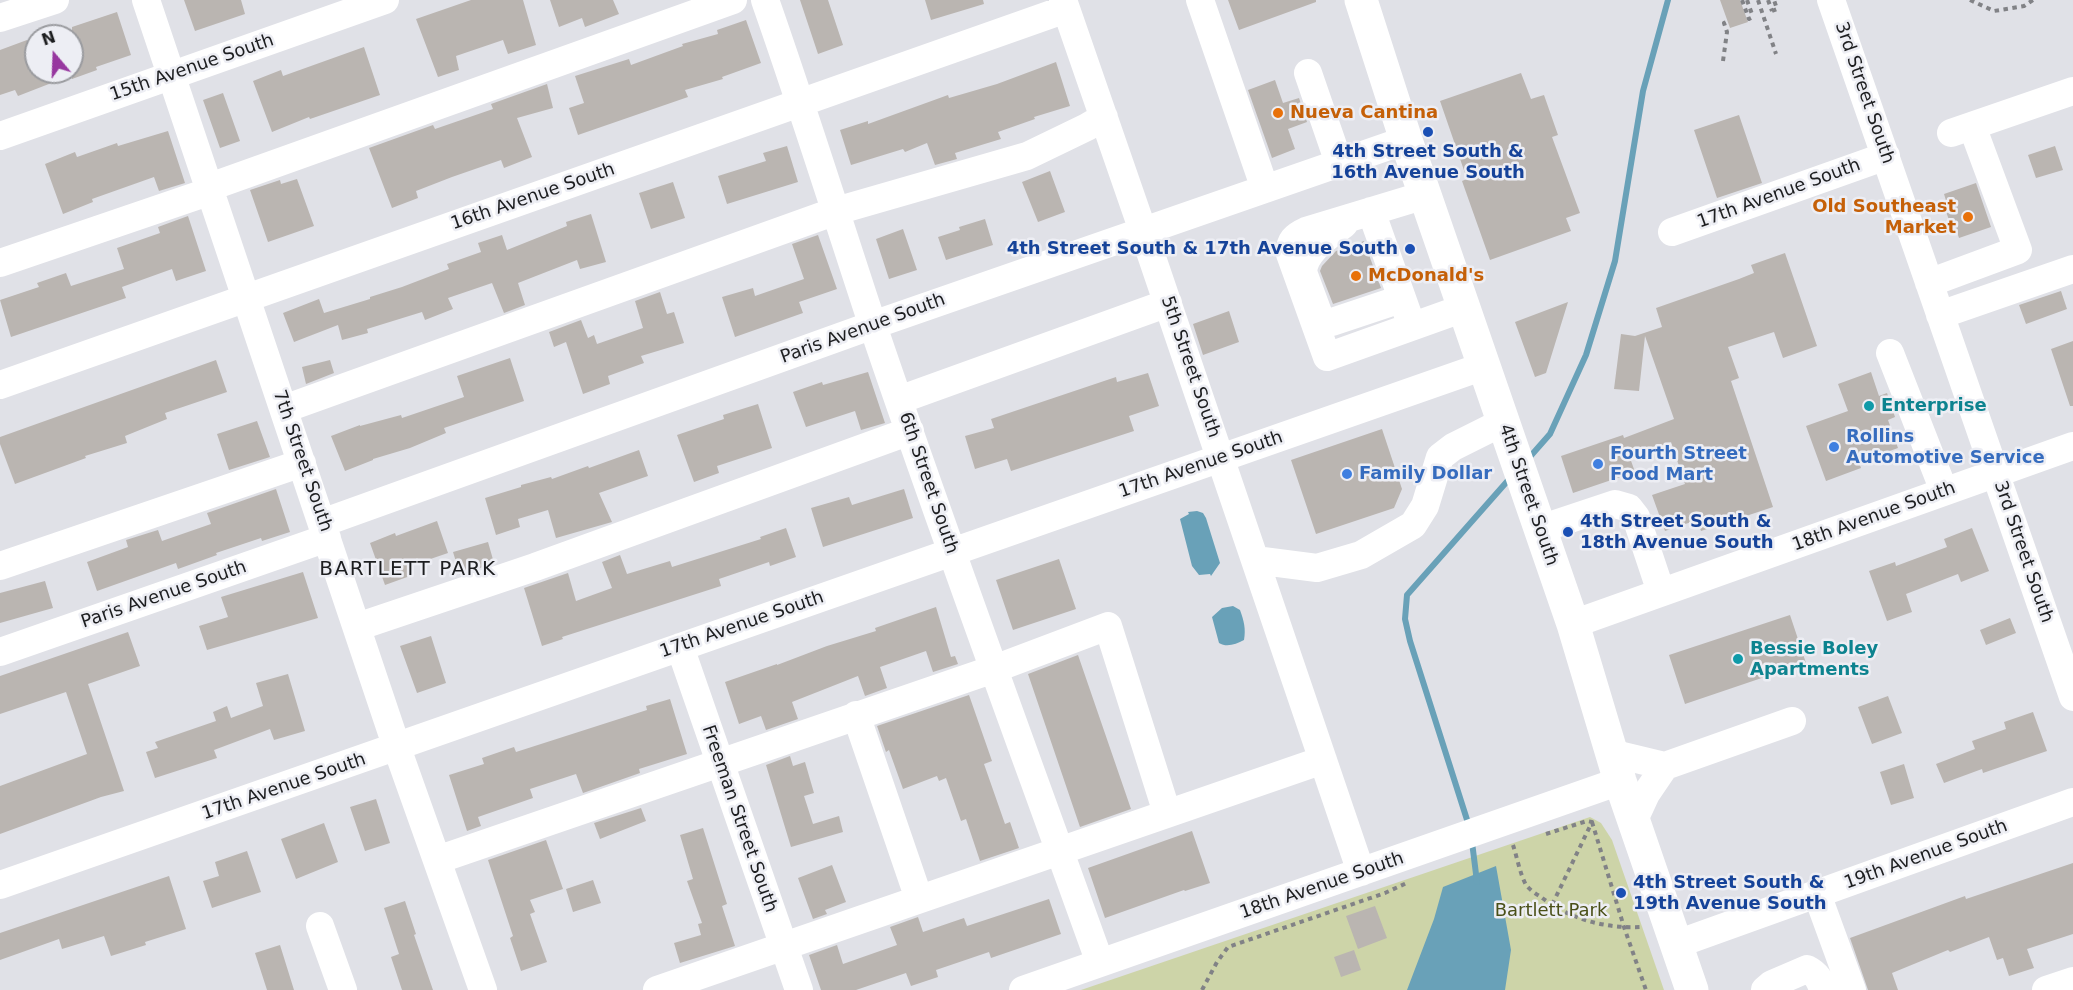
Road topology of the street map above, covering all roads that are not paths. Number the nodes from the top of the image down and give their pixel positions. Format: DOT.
graph roads {
  1 [pos="55,0"];
  2 [pos="146,0"];
  3 [pos="385,0"];
  4 [pos="733,0"];
  5 [pos="765,0"];
  6 [pos="1200,0"];
  7 [pos="1361,0"];
  8 [pos="1831,0"];
  9 [pos="1064,5"];
  10 [pos="0,18"];
  11 [pos="1308,73"];
  12 [pos="172,75"];
  13 [pos="2073,91"];
  14 [pos="802,103"];
  15 [pos="1104,117"];
  16 [pos="0,136"];
  17 [pos="1406,140"];
  18 [pos="1886,156"];
  19 [pos="1339,163"];
  20 [pos="210,189"];
  21 [pos="1265,189"];
  22 [pos="1425,195"];
  23 [pos="836,211"];
  24 [pos="1362,214"];
  25 [pos="1143,231"];
  26 [pos="1672,232"];
  27 [pos="0,263"];
  28 [pos="2073,269"];
  29 [pos="1929,283"];
  30 [pos="247,298"];
  31 [pos="1401,299"];
  32 [pos="1168,303"];
  33 [pos="1464,308"];
  34 [pos="1940,315"];
  35 [pos="873,325"];
  36 [pos="1411,326"];
  37 [pos="1890,353"];
  38 [pos="1484,366"];
  39 [pos="0,385"];
  40 [pos="899,400"];
  41 [pos="284,409"];
  42 [pos="910,432"];
  43 [pos="1507,433"];
  44 [pos="2073,446"];
  45 [pos="1220,458"];
  46 [pos="302,463"];
  47 [pos="1996,473"];
  48 [pos="1944,491"];
  49 [pos="1535,516"];
  50 [pos="325,530"];
  51 [pos="952,551"];
  52 [pos="1255,560"];
  53 [pos="0,566"];
  54 [pos="1661,592"];
  55 [pos="1573,624"];
  56 [pos="357,627"];
  57 [pos="2062,629"];
  58 [pos="680,647"];
  59 [pos="0,652"];
  60 [pos="994,669"];
  61 [pos="2073,697"];
  62 [pos="856,715"];
  63 [pos="1792,721"];
  64 [pos="397,748"];
  65 [pos="1323,760"];
  66 [pos="720,762"];
  67 [pos="1665,766"];
  68 [pos="1616,767"];
  69 [pos="2073,802"];
  70 [pos="1167,813"];
  71 [pos="1634,820"];
  72 [pos="1059,850"];
  73 [pos="437,860"];
  74 [pos="1361,872"];
  75 [pos="0,885"];
  76 [pos="1817,894"];
  77 [pos="919,899"];
  78 [pos="320,926"];
  79 [pos="1677,944"];
  80 [pos="784,947"];
  81 [pos="1100,963"];
  82 [pos="2073,981"];
  83 [pos="342,990"];
  84 [pos="483,990"];
  85 [pos="657,990"];
  86 [pos="798,990"];
  87 [pos="1023,990"];
  88 [pos="1692,990"];
  89 [pos="1765,990"];
  90 [pos="1823,990"];
  91 [pos="1852,990"];
  92 [pos="2046,990"];
  1 -- 10 [label="street"];
  2 -- 12 [label="street, 7th Street South"];
  3 -- 12 [label="street, 15th Avenue South"];
  4 -- 20 [label="street"];
  5 -- 14 [label="street, 6th Street South"];
  6 -- 21 [label="street"];
  7 -- 17 [label="main road, 4th Street South"];
  8 -- 18 [label="street, 3rd Street South"];
  9 -- 14 [label="street, 16th Avenue South"];
  9 -- 15 [label="street, 5th Street South"];
  11 -- 19 [label="street"];
  12 -- 16 [label="street, 15th Avenue South"];
  12 -- 20 [label="street, 7th Street South"];
  13 -- 29 [label="street"];
  14 -- 23 [label="street, 6th Street South"];
  14 -- 30 [label="street, 16th Avenue South"];
  15 -- 23 [label="street"];
  15 -- 25 [label="street, 5th Street South"];
  17 -- 19 [label="street, Paris Avenue South"];
  17 -- 22 [label="main road, 4th Street South"];
  18 -- 26 [label="street, 17th Avenue South"];
  18 -- 29 [label="street, 3rd Street South"];
  19 -- 21 [label="street, Paris Avenue South"];
  20 -- 27 [label="street"];
  20 -- 30 [label="street, 7th Street South"];
  21 -- 25 [label="street, Paris Avenue South"];
  22 -- 24 [label="street"];
  22 -- 33 [label="main road, 4th Street South"];
  23 -- 35 [label="street, 6th Street South"];
  23 -- 41 [label="street"];
  24 -- 31 [label="street"];
  24 -- 31 [label="street"];
  24 -- 36 [label="street"];
  25 -- 32 [label="street, 5th Street South"];
  25 -- 35 [label="street, Paris Avenue South"];
  28 -- 34 [label="street"];
  29 -- 34 [label="street, 3rd Street South"];
  30 -- 39 [label="street, 16th Avenue South"];
  30 -- 41 [label="street, 7th Street South"];
  31 -- 36 [label="street"];
  32 -- 40 [label="street"];
  32 -- 45 [label="street, 5th Street South"];
  33 -- 36 [label="street"];
  33 -- 38 [label="main road, 4th Street South"];
  34 -- 47 [label="street, 3rd Street South"];
  35 -- 40 [label="street, 6th Street South"];
  35 -- 50 [label="street, Paris Avenue South"];
  37 -- 48 [label="street"];
  38 -- 43 [label="main road, 4th Street South"];
  38 -- 45 [label="street, 17th Avenue South"];
  40 -- 42 [label="street, 6th Street South"];
  41 -- 46 [label="street, 7th Street South"];
  42 -- 51 [label="street, 6th Street South"];
  42 -- 56 [label="street"];
  43 -- 49 [label="main road, 4th Street South"];
  43 -- 52 [label="street"];
  44 -- 47 [label="street, 18th Avenue South"];
  45 -- 51 [label="street, 17th Avenue South"];
  45 -- 52 [label="street, 5th Street South"];
  46 -- 50 [label="street, 7th Street South"];
  46 -- 53 [label="street"];
  47 -- 48 [label="street, 18th Avenue South"];
  47 -- 57 [label="street, 3rd Street South"];
  48 -- 54 [label="street, 18th Avenue South"];
  49 -- 54 [label="street"];
  49 -- 55 [label="main road, 4th Street South"];
  50 -- 56 [label="street, 7th Street South"];
  50 -- 59 [label="street, Paris Avenue South"];
  51 -- 58 [label="street, 17th Avenue South"];
  51 -- 60 [label="street, 6th Street South"];
  52 -- 65 [label="street, 5th Street South"];
  54 -- 55 [label="street, 18th Avenue South"];
  55 -- 68 [label="main road, 4th Street South"];
  56 -- 64 [label="street, 7th Street South"];
  57 -- 61 [label="street, 3rd Street South"];
  58 -- 64 [label="street, 17th Avenue South"];
  58 -- 66 [label="street, Freeman Street South"];
  60 -- 62 [label="street"];
  60 -- 70 [label="street"];
  60 -- 72 [label="street, 6th Street South"];
  62 -- 66 [label="street"];
  62 -- 77 [label="street"];
  63 -- 67 [label="street"];
  64 -- 73 [label="street, 7th Street South"];
  64 -- 75 [label="street, 17th Avenue South"];
  65 -- 70 [label="street"];
  65 -- 74 [label="street, 5th Street South"];
  66 -- 73 [label="street"];
  66 -- 80 [label="street, Freeman Street South"];
  67 -- 68 [label="street"];
  67 -- 71 [label="street"];
  68 -- 71 [label="main road, 4th Street South"];
  68 -- 74 [label="street, 18th Avenue South"];
  69 -- 76 [label="street, 19th Avenue South"];
  70 -- 72 [label="street"];
  71 -- 79 [label="main road, 4th Street South"];
  72 -- 77 [label="street"];
  72 -- 81 [label="street, 6th Street South"];
  73 -- 84 [label="street, 7th Street South"];
  74 -- 81 [label="street, 18th Avenue South"];
  76 -- 79 [label="street, 19th Avenue South"];
  76 -- 91 [label="street"];
  77 -- 80 [label="street"];
  78 -- 83 [label="street"];
  79 -- 88 [label="main road, 4th Street South"];
  80 -- 85 [label="street"];
  80 -- 86 [label="street, Freeman Street South"];
  81 -- 87 [label="street, 18th Avenue South"];
  82 -- 92 [label="street"];
  89 -- 90 [label="street"];
}
